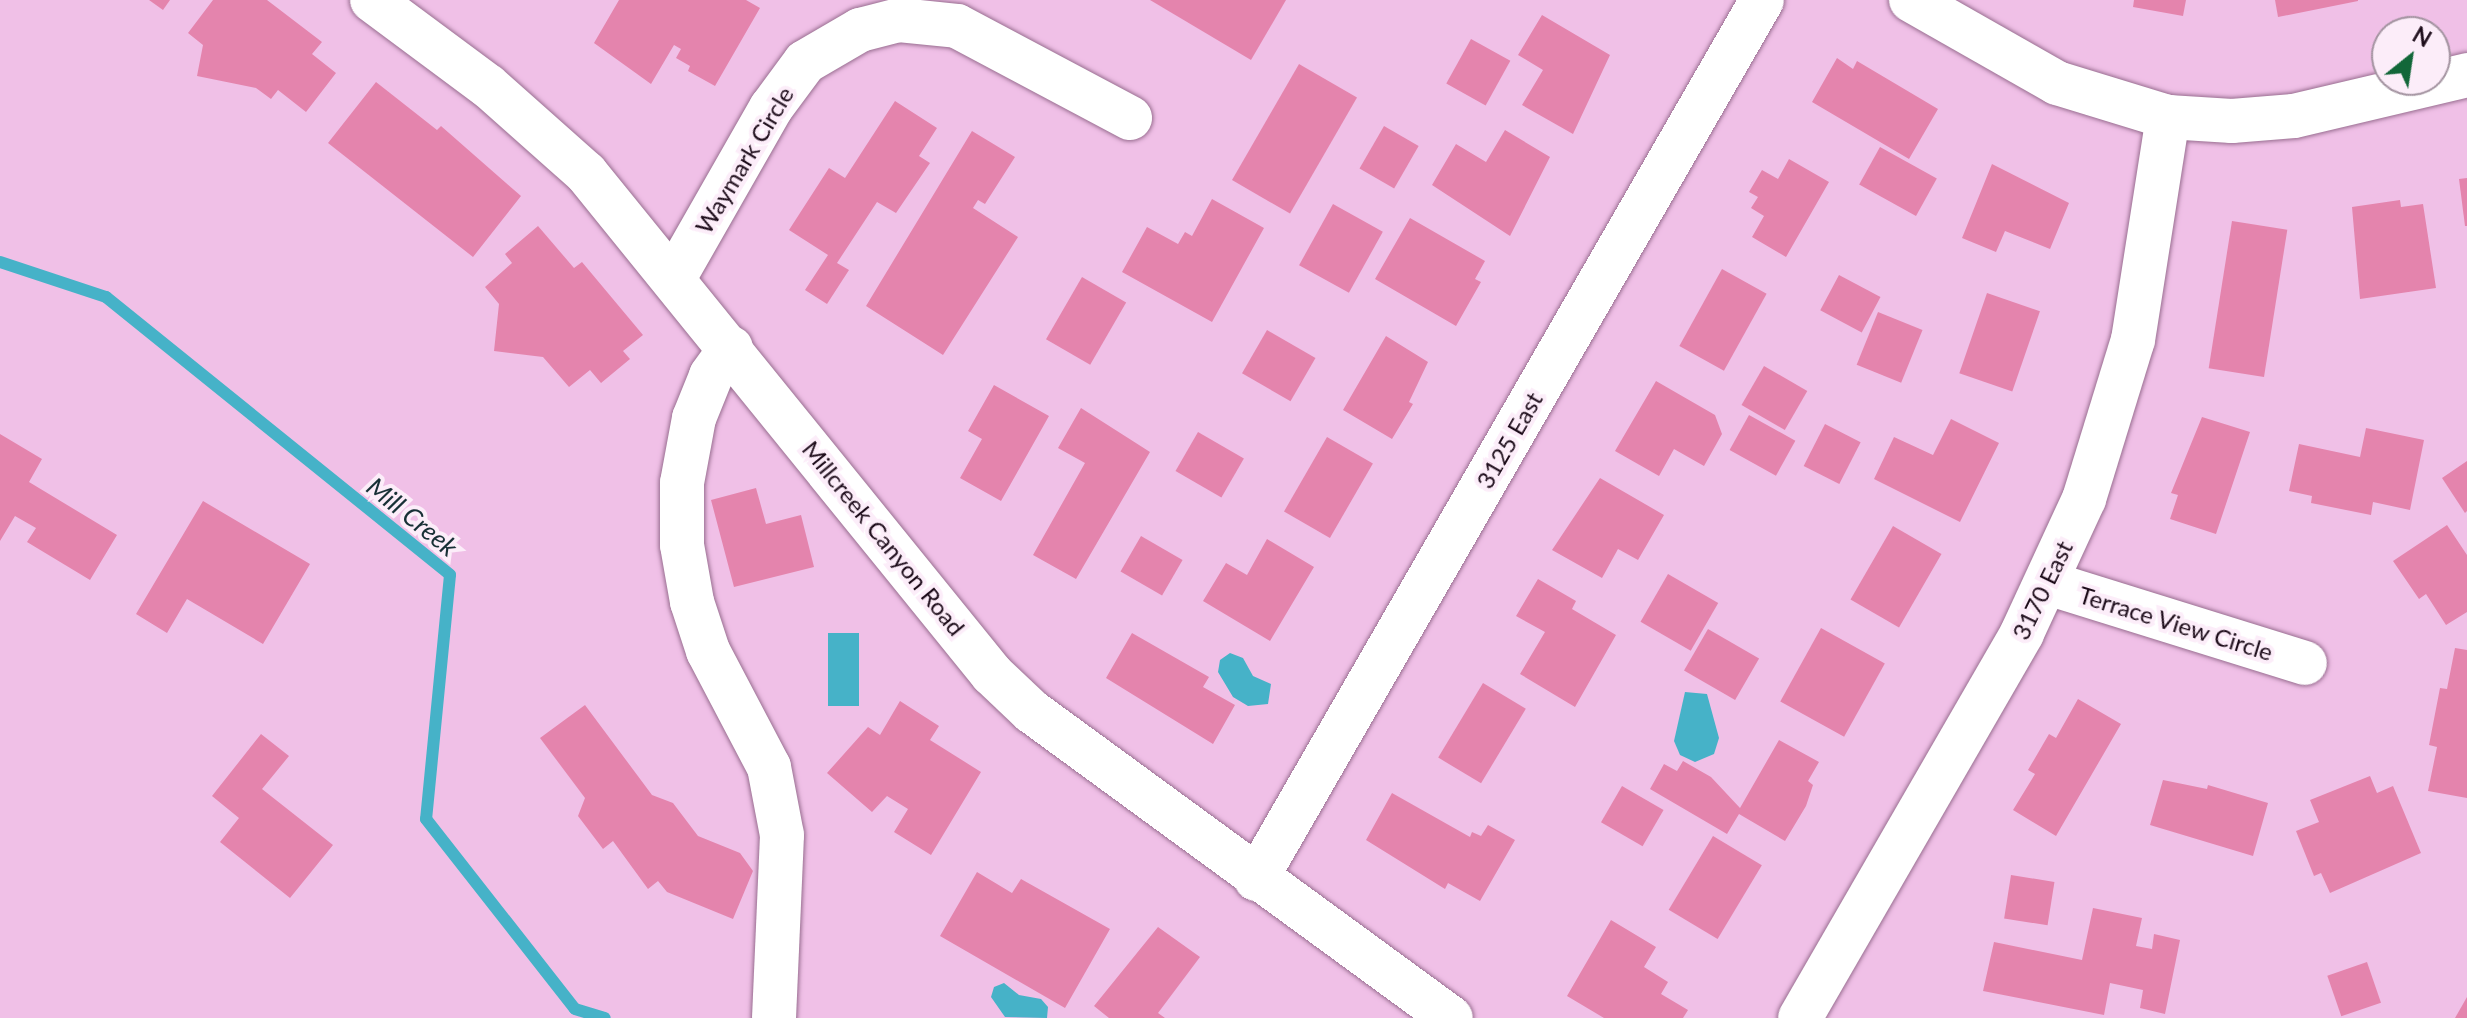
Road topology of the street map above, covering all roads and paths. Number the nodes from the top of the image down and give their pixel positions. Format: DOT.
graph roads {
  1 [pos="372,0"];
  2 [pos="1762,0"];
  3 [pos="1911,0"];
  4 [pos="2467,75"];
  5 [pos="2168,117"];
  6 [pos="1130,118"];
  7 [pos="674,278"];
  8 [pos="731,348"];
  9 [pos="2048,583"];
  10 [pos="2305,663"];
  11 [pos="1256,879"];
  12 [pos="774,1018"];
  13 [pos="1451,1018"];
  14 [pos="1800,1018"];
  1 -- 7 [label="street, Millcreek Canyon Road"];
  2 -- 11 [label="street, 3125 East"];
  3 -- 5 [label="street"];
  4 -- 5 [label="street"];
  5 -- 9 [label="street, 3170 East"];
  6 -- 7 [label="street, Waymark Circle"];
  7 -- 8 [label="street, Millcreek Canyon Road"];
  8 -- 11 [label="street, Millcreek Canyon Road"];
  8 -- 12 [label="street"];
  9 -- 10 [label="street, Terrace View Circle"];
  9 -- 14 [label="street, 3170 East"];
  11 -- 13 [label="street, Millcreek Canyon Road"];
}
